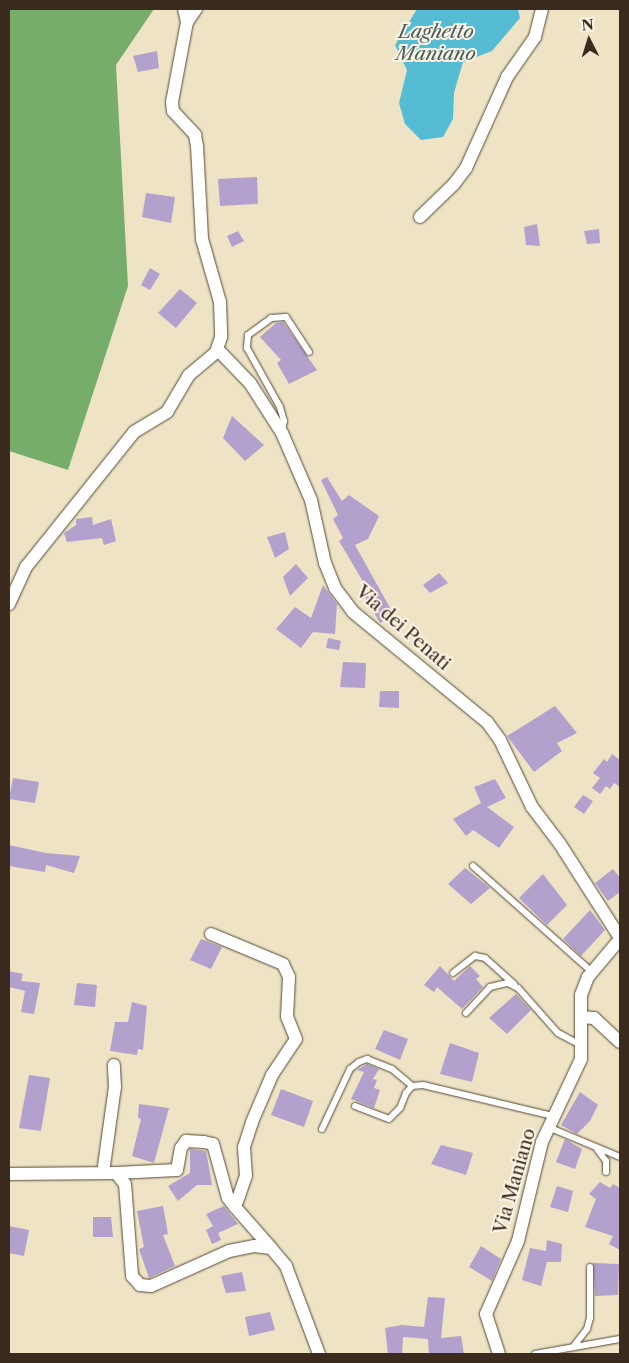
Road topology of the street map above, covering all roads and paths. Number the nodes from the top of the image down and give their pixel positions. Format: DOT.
graph roads {
  1 [pos="184,9"];
  2 [pos="196,9"];
  3 [pos="542,9"];
  4 [pos="187,22"];
  5 [pos="420,217"];
  6 [pos="216,352"];
  7 [pos="309,352"];
  8 [pos="282,433"];
  9 [pos="9,604"];
  10 [pos="473,866"];
  11 [pos="211,934"];
  12 [pos="620,938"];
  13 [pos="592,972"];
  14 [pos="453,973"];
  15 [pos="518,988"];
  16 [pos="466,1013"];
  17 [pos="581,1017"];
  18 [pos="620,1042"];
  19 [pos="583,1046"];
  20 [pos="114,1065"];
  21 [pos="412,1086"];
  22 [pos="355,1106"];
  23 [pos="551,1122"];
  24 [pos="322,1129"];
  25 [pos="596,1149"];
  26 [pos="620,1157"];
  27 [pos="606,1172"];
  28 [pos="103,1173"];
  29 [pos="116,1173"];
  30 [pos="9,1174"];
  31 [pos="235,1207"];
  32 [pos="271,1248"];
  33 [pos="590,1267"];
  34 [pos="620,1339"];
  35 [pos="573,1347"];
  36 [pos="319,1354"];
  37 [pos="499,1354"];
  38 [pos="535,1354"];
  1 -- 4 [label="street"];
  2 -- 4 [label="street"];
  3 -- 5 [label="street"];
  4 -- 6 [label="street"];
  6 -- 8 [label="street, Via dei Penati"];
  6 -- 9 [label="street"];
  7 -- 8 [label="lane"];
  8 -- 12 [label="street, Via dei Penati"];
  10 -- 13 [label="lane"];
  11 -- 31 [label="street"];
  12 -- 13 [label="street, Via Maniano"];
  13 -- 17 [label="street, Via Maniano"];
  14 -- 15 [label="lane"];
  15 -- 16 [label="lane"];
  15 -- 19 [label="lane"];
  17 -- 18 [label="street"];
  17 -- 19 [label="street, Via Maniano"];
  19 -- 23 [label="street, Via Maniano"];
  20 -- 28 [label="street"];
  21 -- 22 [label="lane"];
  21 -- 23 [label="lane"];
  21 -- 24 [label="lane"];
  23 -- 25 [label="lane"];
  23 -- 37 [label="street, Via Maniano"];
  25 -- 26 [label="lane"];
  25 -- 27 [label="lane"];
  28 -- 29 [label="street"];
  28 -- 30 [label="street"];
  29 -- 31 [label="street"];
  29 -- 32 [label="street"];
  31 -- 32 [label="street"];
  32 -- 36 [label="street"];
  33 -- 35 [label="lane"];
  34 -- 35 [label="lane"];
  35 -- 38 [label="lane"];
}
